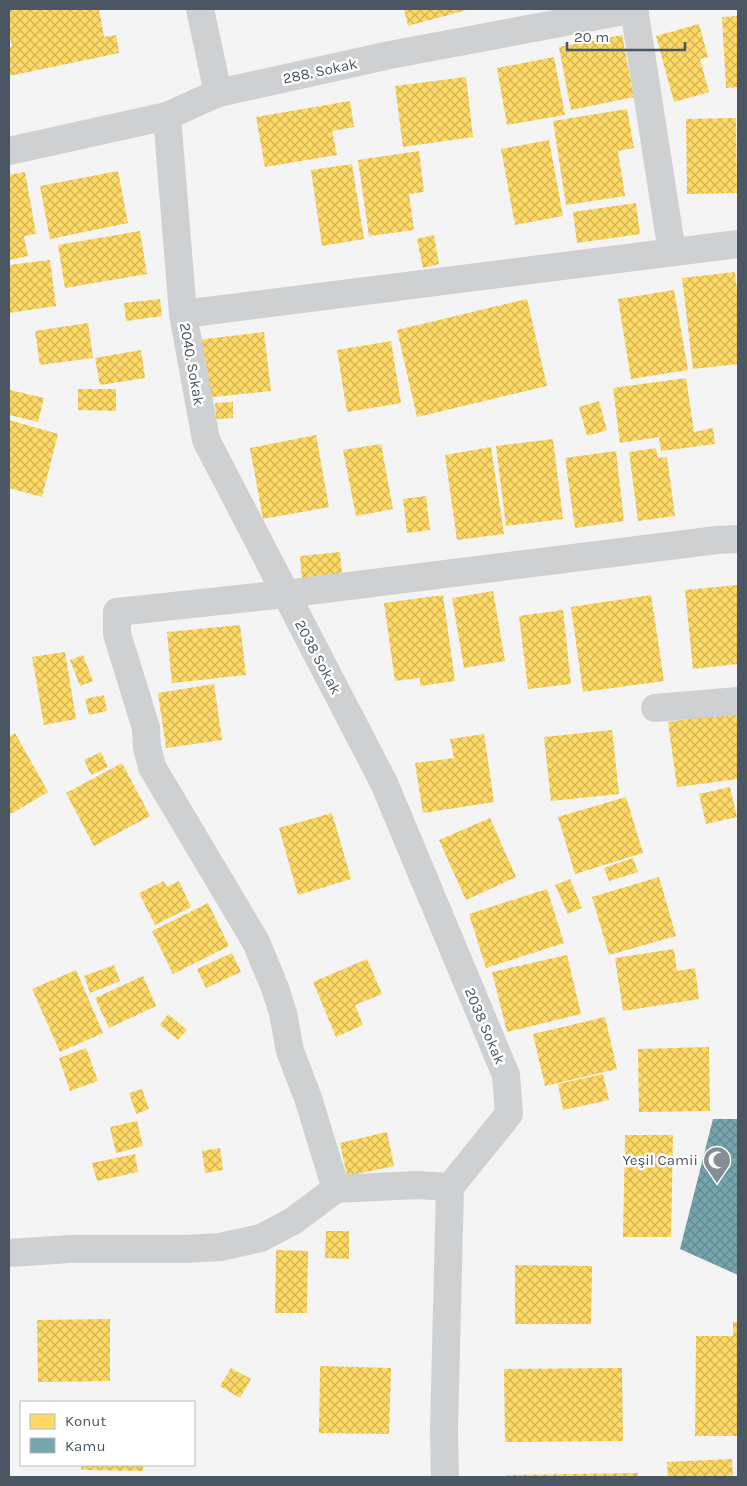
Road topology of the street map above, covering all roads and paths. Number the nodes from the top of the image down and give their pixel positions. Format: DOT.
graph roads {
  1 [pos="200,9"];
  2 [pos="635,9"];
  3 [pos="218,93"];
  4 [pos="167,116"];
  5 [pos="9,151"];
  6 [pos="738,244"];
  7 [pos="672,252"];
  8 [pos="183,314"];
  9 [pos="738,539"];
  10 [pos="285,594"];
  11 [pos="738,701"];
  12 [pos="655,708"];
  13 [pos="450,1187"];
  14 [pos="336,1189"];
  15 [pos="9,1253"];
  16 [pos="444,1477"];
  1 -- 3 [label="street"];
  2 -- 3 [label="street, 288. Sokak"];
  2 -- 7 [label="street"];
  3 -- 4 [label="street, 288. Sokak"];
  4 -- 5 [label="street, 288. Sokak"];
  4 -- 8 [label="street, 2040. Sokak"];
  6 -- 7 [label="street"];
  7 -- 8 [label="street"];
  8 -- 10 [label="street, 2040. Sokak"];
  9 -- 10 [label="street"];
  10 -- 13 [label="street, 2038 Sokak"];
  10 -- 14 [label="street"];
  11 -- 12 [label="street"];
  13 -- 14 [label="street"];
  13 -- 16 [label="street"];
  14 -- 15 [label="street"];
}
